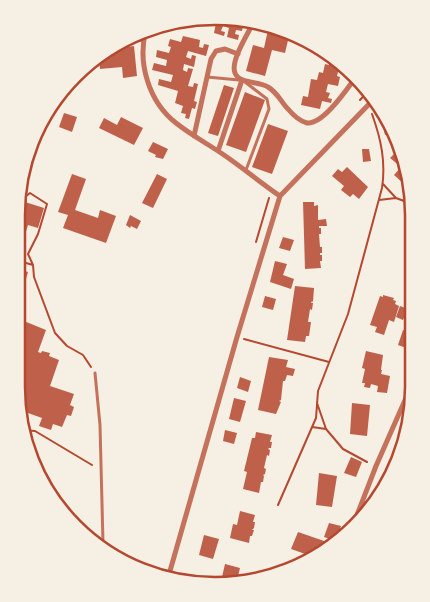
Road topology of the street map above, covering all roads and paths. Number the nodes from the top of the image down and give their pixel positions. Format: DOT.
graph roads {
  1 [pos="251,29"];
  2 [pos="143,40"];
  3 [pos="238,54"];
  4 [pos="207,77"];
  5 [pos="242,80"];
  6 [pos="351,83"];
  7 [pos="369,105"];
  8 [pos="194,136"];
  9 [pos="218,151"];
  10 [pos="246,171"];
  11 [pos="382,184"];
  12 [pos="26,196"];
  13 [pos="280,196"];
  14 [pos="396,198"];
  15 [pos="379,200"];
  16 [pos="405,201"];
  17 [pos="25,263"];
  18 [pos="32,265"];
  19 [pos="237,337"];
  20 [pos="329,362"];
  21 [pos="95,373"];
  22 [pos="405,401"];
  23 [pos="317,402"];
  24 [pos="312,427"];
  25 [pos="326,429"];
  26 [pos="30,431"];
  27 [pos="376,466"];
  28 [pos="101,470"];
  29 [pos="278,505"];
  30 [pos="358,512"];
  31 [pos="103,541"];
  32 [pos="170,572"];
  1 -- 3 [label="street"];
  2 -- 8 [label="street"];
  3 -- 4 [label="street"];
  3 -- 5 [label="street"];
  4 -- 5 [label="lane"];
  4 -- 8 [label="street"];
  5 -- 6 [label="street"];
  5 -- 9 [label="street"];
  5 -- 10 [label="lane"];
  7 -- 11 [label="path"];
  7 -- 13 [label="street"];
  8 -- 9 [label="street"];
  9 -- 10 [label="street"];
  10 -- 13 [label="street"];
  11 -- 14 [label="path"];
  11 -- 15 [label="path"];
  12 -- 18 [label="path"];
  13 -- 19 [label="street"];
  14 -- 15 [label="path"];
  14 -- 16 [label="path"];
  15 -- 20 [label="path"];
  17 -- 18 [label="path"];
  18 -- 21 [label="path"];
  19 -- 20 [label="path"];
  19 -- 32 [label="street"];
  20 -- 23 [label="path"];
  21 -- 28 [label="lane"];
  22 -- 27 [label="street"];
  23 -- 24 [label="path"];
  23 -- 25 [label="path"];
  24 -- 25 [label="path"];
  24 -- 29 [label="path"];
  25 -- 27 [label="path"];
  26 -- 28 [label="path"];
  27 -- 30 [label="street"];
  28 -- 31 [label="lane"];
}
